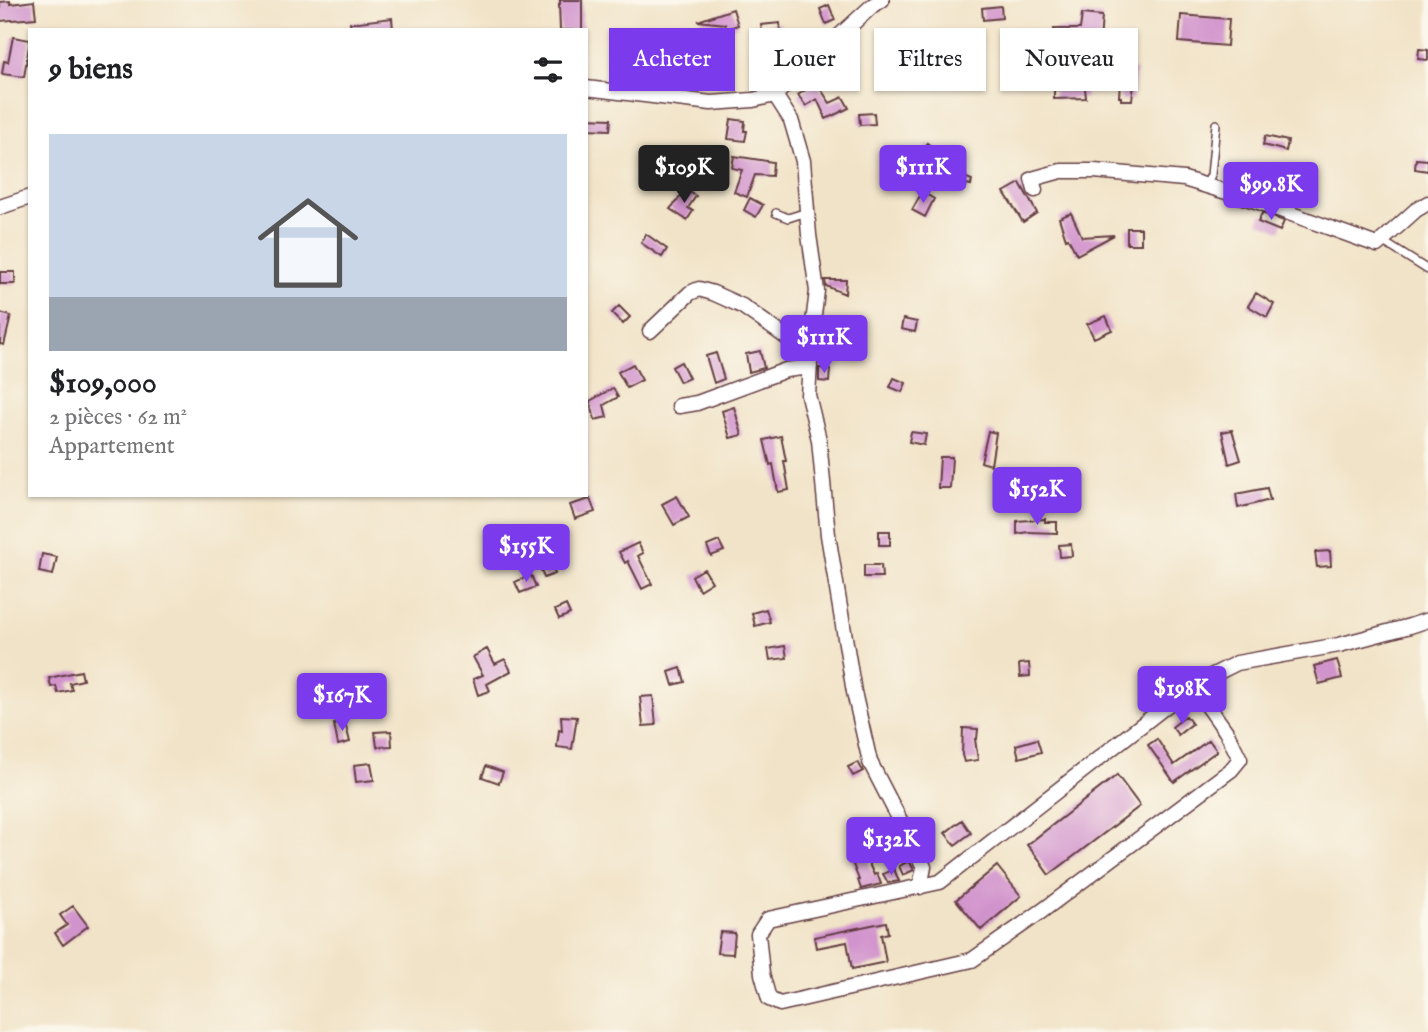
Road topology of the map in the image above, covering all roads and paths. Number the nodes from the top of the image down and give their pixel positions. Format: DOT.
graph roads {
  1 [pos="882,0"];
  2 [pos="588,88"];
  3 [pos="775,95"];
  4 [pos="1216,124"];
  5 [pos="1206,186"];
  6 [pos="1035,190"];
  7 [pos="28,198"];
  8 [pos="1428,203"];
  9 [pos="0,207"];
  10 [pos="807,211"];
  11 [pos="776,213"];
  12 [pos="1381,241"];
  13 [pos="1428,271"];
  14 [pos="650,331"];
  15 [pos="811,335"];
  16 [pos="810,367"];
  17 [pos="679,406"];
  18 [pos="1428,620"];
  19 [pos="1193,685"];
  20 [pos="920,887"];
  1 -- 3 [label="street"];
  2 -- 3 [label="street"];
  3 -- 10 [label="street"];
  4 -- 5 [label="lane"];
  5 -- 6 [label="street"];
  5 -- 12 [label="street"];
  7 -- 9 [label="street"];
  8 -- 12 [label="street"];
  10 -- 11 [label="lane"];
  10 -- 15 [label="street"];
  12 -- 13 [label="lane"];
  14 -- 15 [label="street"];
  15 -- 16 [label="street"];
  16 -- 17 [label="street"];
  16 -- 20 [label="street"];
  18 -- 19 [label="street"];
  19 -- 20 [label="street"];
  19 -- 20 [label="street"];
}
